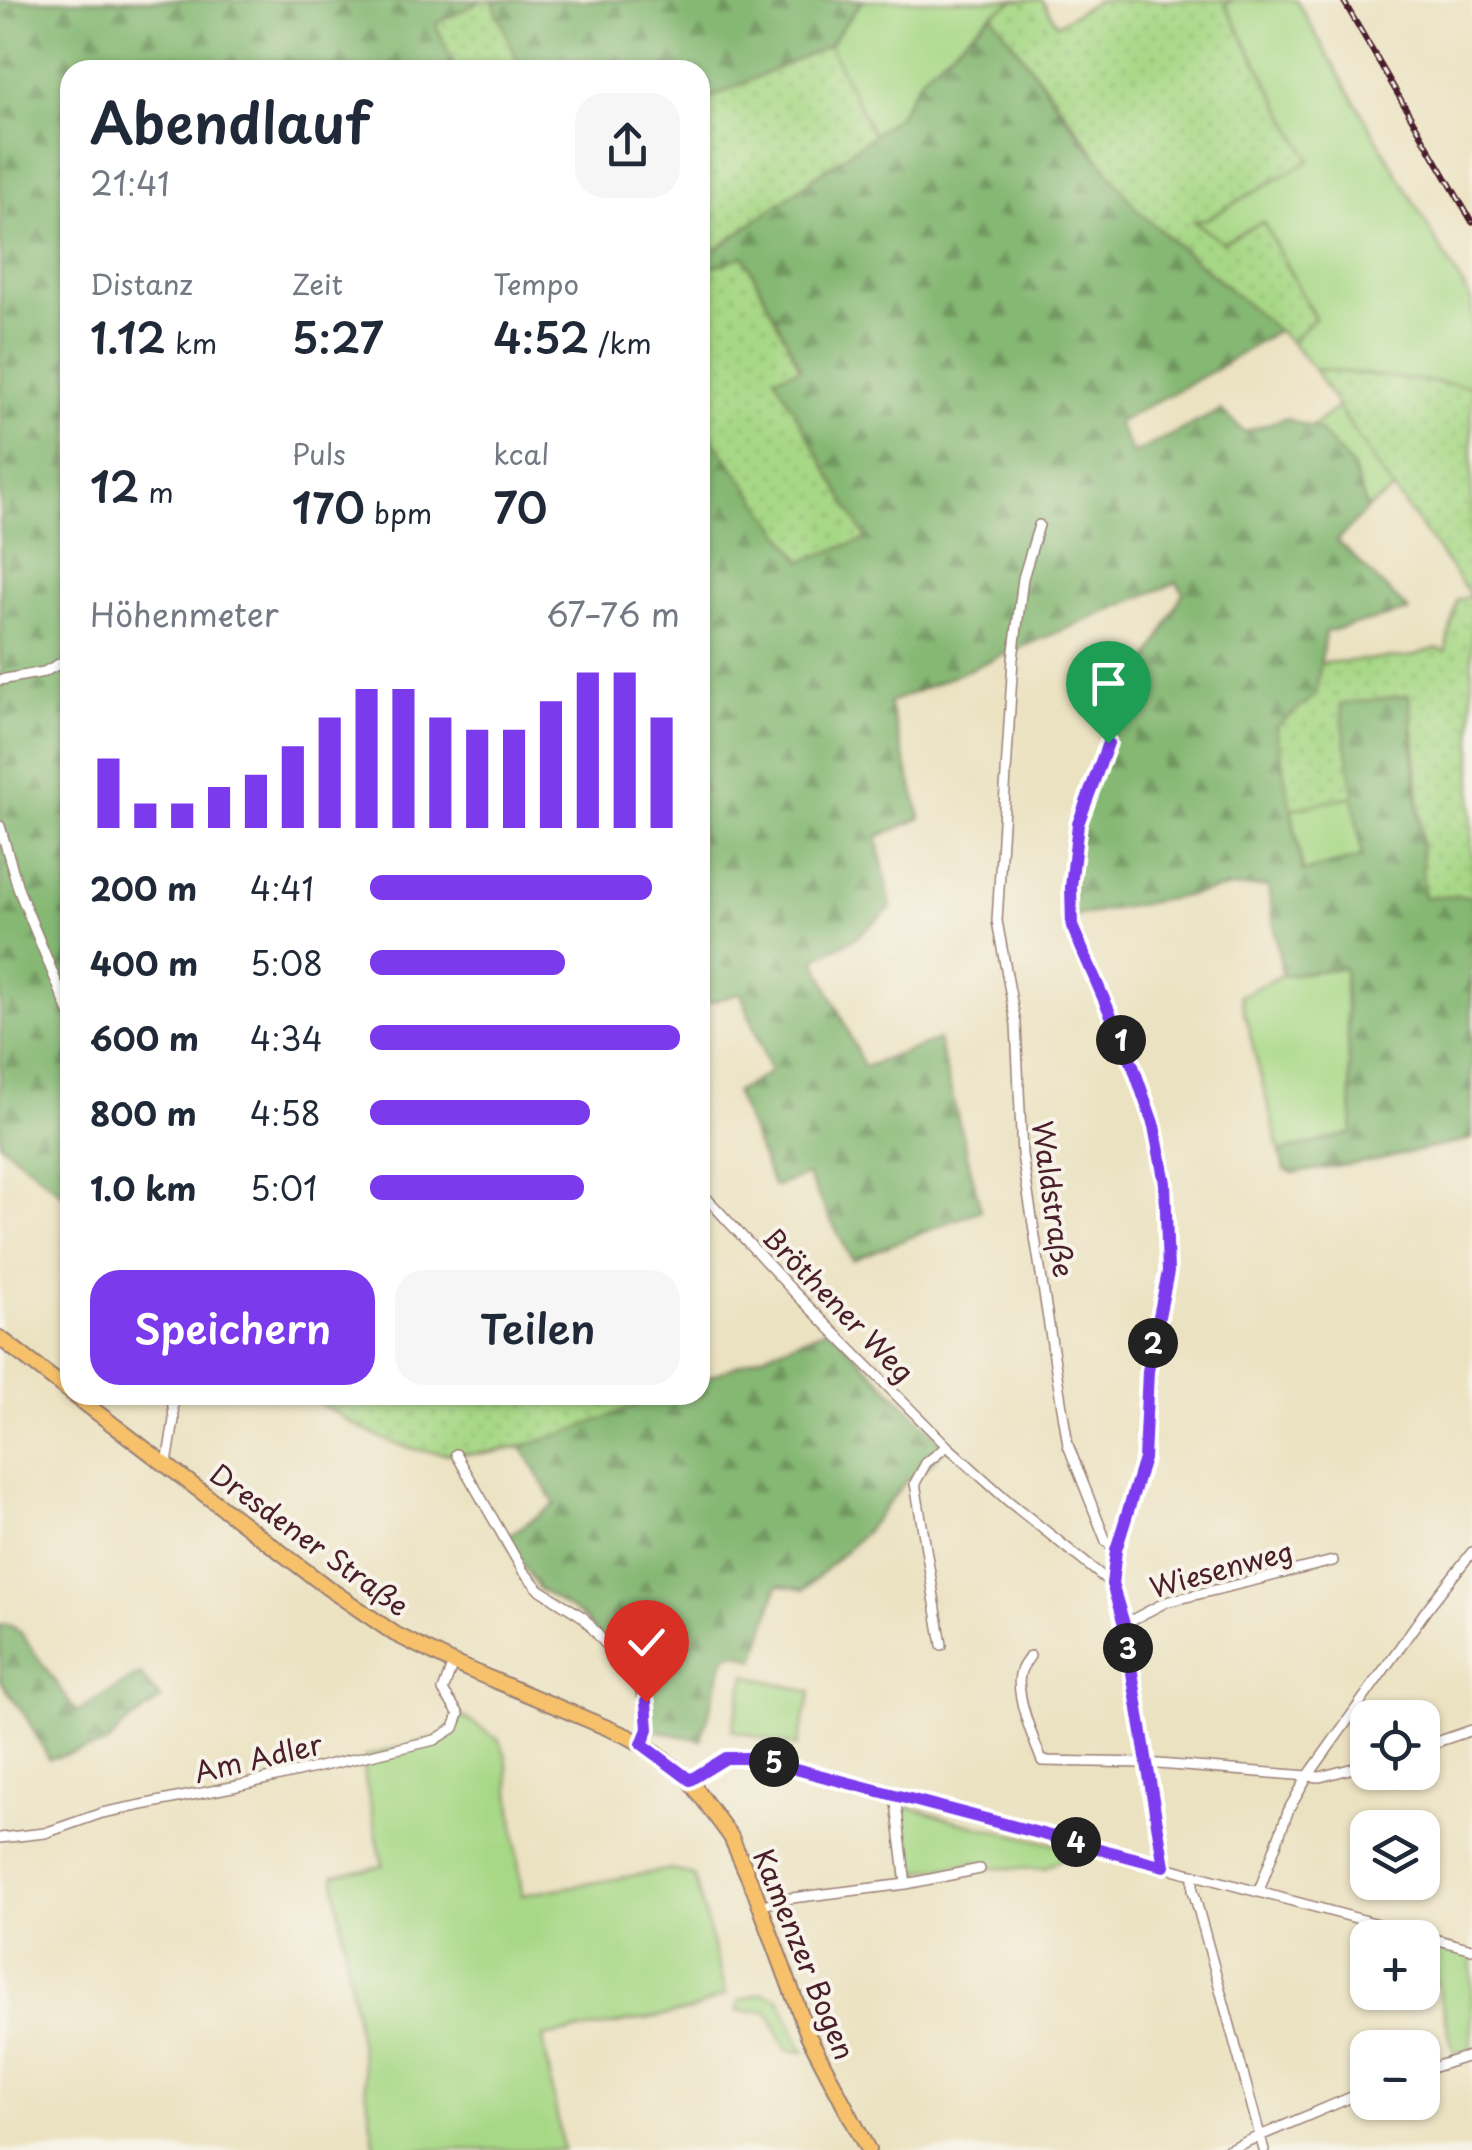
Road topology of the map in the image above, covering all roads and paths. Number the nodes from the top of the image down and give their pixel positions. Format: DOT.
graph roads {
  1 [pos="1039,525"];
  2 [pos="60,663"];
  3 [pos="0,680"];
  4 [pos="1108,743"];
  5 [pos="0,826"];
  6 [pos="4,854"];
  7 [pos="60,993"];
  8 [pos="710,1202"];
  9 [pos="0,1338"];
  10 [pos="60,1385"];
  11 [pos="87,1405"];
  12 [pos="173,1405"];
  13 [pos="947,1446"];
  14 [pos="456,1454"];
  15 [pos="167,1464"];
  16 [pos="1116,1550"];
  17 [pos="1472,1552"];
  18 [pos="1333,1561"];
  19 [pos="1112,1584"];
  20 [pos="1124,1624"];
  21 [pos="942,1645"];
  22 [pos="1030,1656"];
  23 [pos="453,1664"];
  24 [pos="1472,1730"];
  25 [pos="1440,1742"];
  26 [pos="642,1744"];
  27 [pos="1146,1763"];
  28 [pos="1350,1769"];
  29 [pos="1308,1776"];
  30 [pos="690,1780"];
  31 [pos="895,1796"];
  32 [pos="0,1838"];
  33 [pos="1164,1866"];
  34 [pos="980,1869"];
  35 [pos="1194,1874"];
  36 [pos="906,1884"];
  37 [pos="1258,1890"];
  38 [pos="760,1906"];
  39 [pos="1472,1948"];
  40 [pos="1472,2054"];
  41 [pos="1440,2065"];
  42 [pos="1350,2098"];
  43 [pos="1260,2138"];
  44 [pos="868,2150"];
  45 [pos="1227,2150"];
  46 [pos="1264,2150"];
  1 -- 16 [label="street, Waldstraße"];
  2 -- 3 [label="street"];
  4 -- 16 [label="street"];
  5 -- 6 [label="street"];
  6 -- 7 [label="street"];
  8 -- 13 [label="street, Bröthener Weg"];
  9 -- 10 [label="main road, Dresdener Straße"];
  11 -- 15 [label="main road, Dresdener Straße"];
  12 -- 15 [label="street"];
  13 -- 19 [label="street, Bröthener Weg"];
  13 -- 21 [label="street"];
  14 -- 26 [label="street"];
  15 -- 23 [label="main road, Dresdener Straße"];
  16 -- 19 [label="street"];
  17 -- 29 [label="street"];
  18 -- 20 [label="street, Wiesenweg"];
  19 -- 20 [label="street"];
  20 -- 27 [label="street"];
  22 -- 27 [label="street"];
  23 -- 26 [label="main road, Dresdener Straße"];
  23 -- 32 [label="street, Am Adler"];
  24 -- 25 [label="street"];
  26 -- 30 [label="main road, Dresdener Straße"];
  27 -- 29 [label="street"];
  27 -- 33 [label="street"];
  28 -- 29 [label="street"];
  29 -- 37 [label="street"];
  30 -- 31 [label="street"];
  30 -- 38 [label="main road, Kamenzer Bogen"];
  31 -- 33 [label="street"];
  31 -- 36 [label="street"];
  33 -- 35 [label="street"];
  34 -- 36 [label="street"];
  35 -- 37 [label="street"];
  35 -- 43 [label="street"];
  36 -- 38 [label="street"];
  37 -- 39 [label="street"];
  38 -- 44 [label="main road, Kamenzer Bogen"];
  40 -- 41 [label="street"];
  42 -- 43 [label="street"];
  43 -- 45 [label="street"];
  43 -- 46 [label="street"];
}
